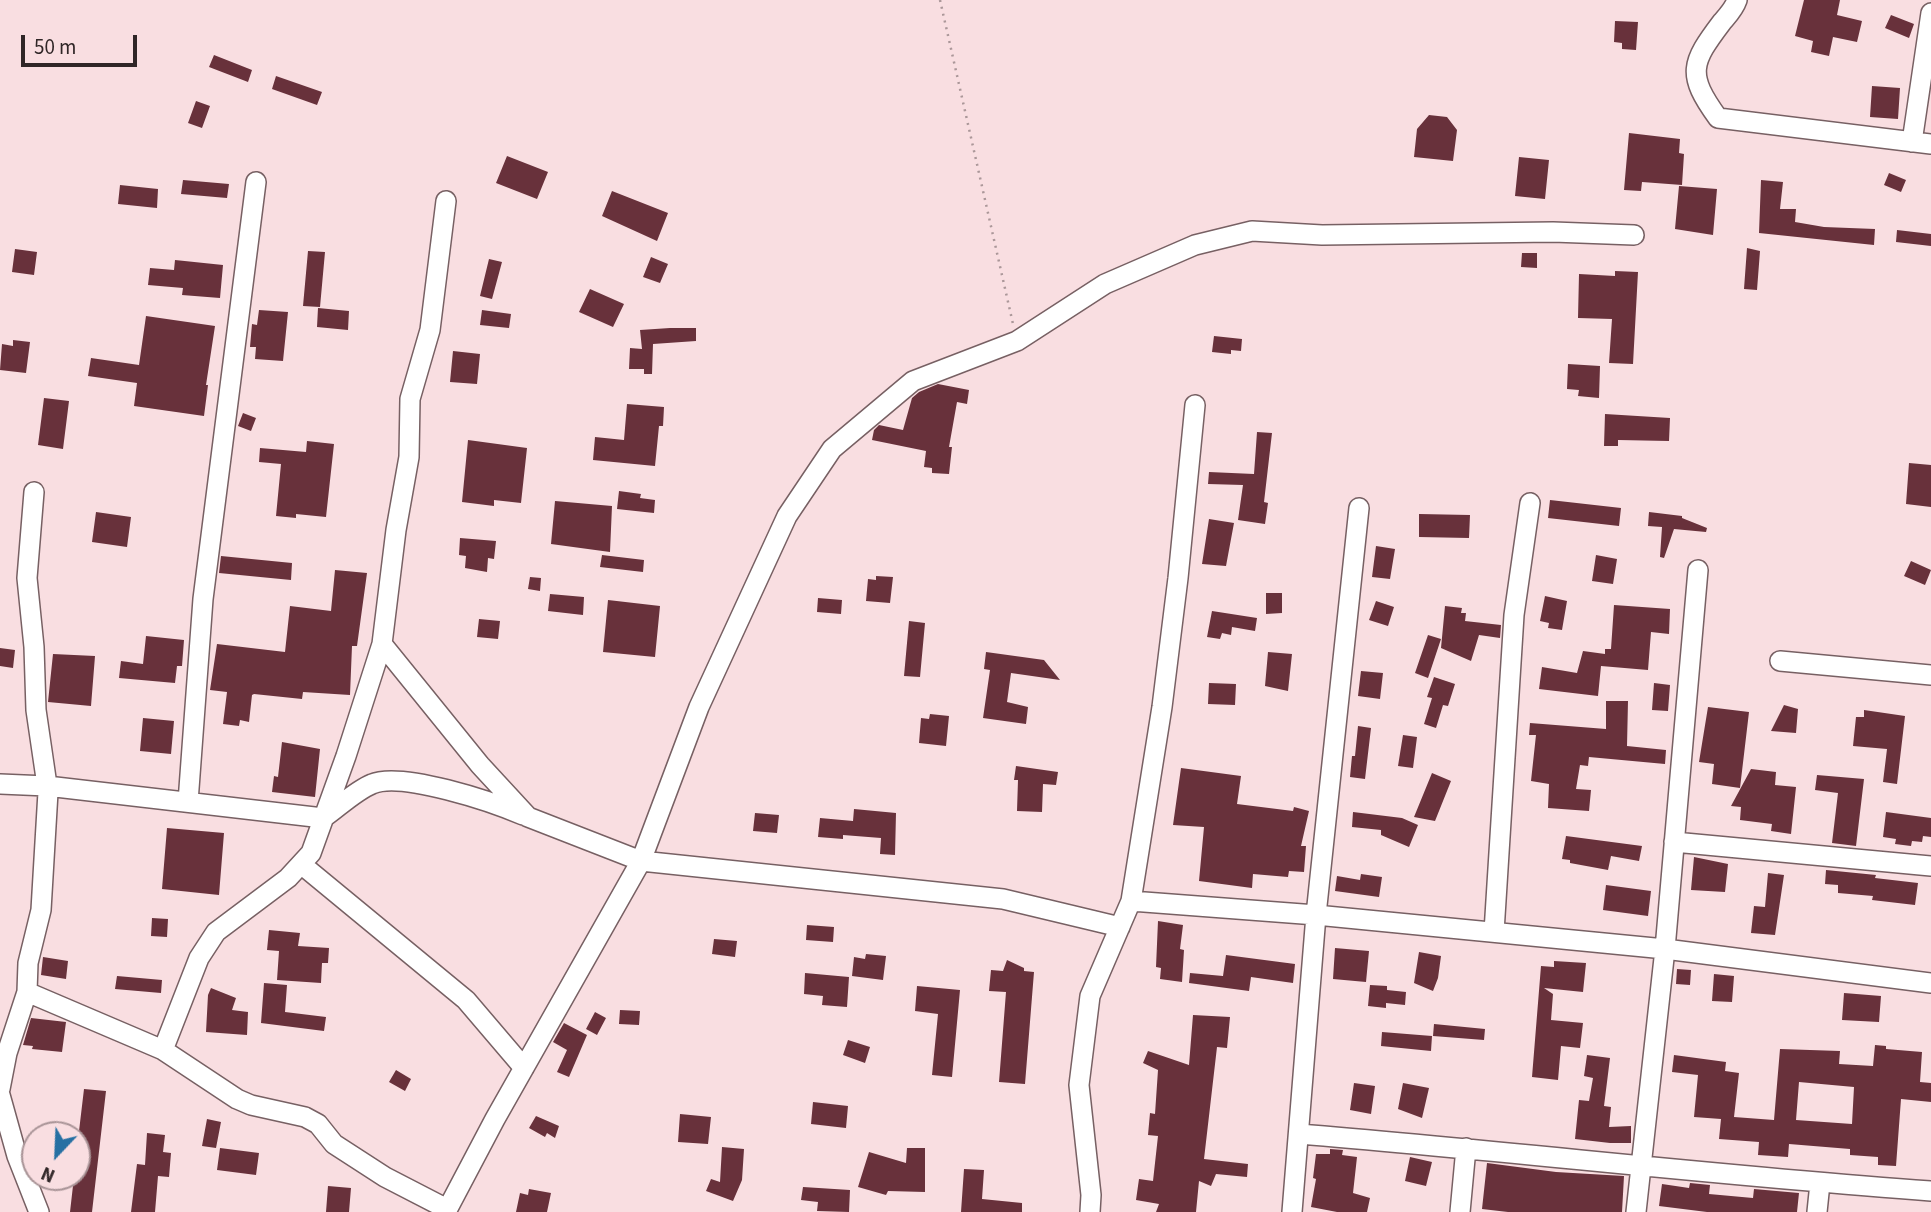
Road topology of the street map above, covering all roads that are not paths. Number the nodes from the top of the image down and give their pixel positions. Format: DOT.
graph roads {
  1 [pos="1737,0"];
  2 [pos="1931,13"];
  3 [pos="1922,143"];
  4 [pos="256,182"];
  5 [pos="446,201"];
  6 [pos="1634,235"];
  7 [pos="1195,405"];
  8 [pos="34,492"];
  9 [pos="1530,503"];
  10 [pos="1359,508"];
  11 [pos="1698,570"];
  12 [pos="382,644"];
  13 [pos="1780,661"];
  14 [pos="1931,675"];
  15 [pos="0,783"];
  16 [pos="47,786"];
  17 [pos="188,802"];
  18 [pos="528,817"];
  19 [pos="323,818"];
  20 [pos="1674,842"];
  21 [pos="641,861"];
  22 [pos="301,864"];
  23 [pos="1931,866"];
  24 [pos="1131,901"];
  25 [pos="1316,915"];
  26 [pos="1120,927"];
  27 [pos="1493,932"];
  28 [pos="1665,949"];
  29 [pos="1931,983"];
  30 [pos="27,992"];
  31 [pos="163,1050"];
  32 [pos="524,1068"];
  33 [pos="0,1089"];
  34 [pos="0,1095"];
  35 [pos="1299,1134"];
  36 [pos="1466,1148"];
  37 [pos="1641,1165"];
  38 [pos="1820,1183"];
  39 [pos="1931,1191"];
  40 [pos="447,1210"];
  41 [pos="39,1212"];
  42 [pos="1090,1212"];
  43 [pos="1292,1212"];
  44 [pos="1460,1212"];
  45 [pos="1636,1212"];
  46 [pos="1817,1212"];
  1 -- 3 [label="street"];
  2 -- 3 [label="street"];
  4 -- 17 [label="street"];
  5 -- 12 [label="street"];
  6 -- 21 [label="street"];
  7 -- 24 [label="street"];
  8 -- 16 [label="street"];
  9 -- 27 [label="street"];
  10 -- 25 [label="street"];
  11 -- 20 [label="street"];
  12 -- 18 [label="street"];
  12 -- 19 [label="street"];
  13 -- 14 [label="street"];
  15 -- 16 [label="street"];
  16 -- 17 [label="street"];
  16 -- 30 [label="street"];
  17 -- 19 [label="street"];
  18 -- 19 [label="street"];
  18 -- 21 [label="street"];
  19 -- 22 [label="street"];
  20 -- 23 [label="street"];
  20 -- 28 [label="street"];
  21 -- 26 [label="street"];
  21 -- 32 [label="street"];
  22 -- 31 [label="street"];
  22 -- 32 [label="street"];
  24 -- 25 [label="street"];
  24 -- 26 [label="street"];
  25 -- 27 [label="street"];
  25 -- 35 [label="street"];
  26 -- 42 [label="street"];
  27 -- 28 [label="street"];
  28 -- 29 [label="street"];
  28 -- 37 [label="street"];
  30 -- 31 [label="street"];
  30 -- 33 [label="street"];
  31 -- 40 [label="street"];
  32 -- 40 [label="street"];
  34 -- 41 [label="street"];
  35 -- 36 [label="street"];
  35 -- 43 [label="street"];
  36 -- 37 [label="street"];
  36 -- 44 [label="street"];
  37 -- 38 [label="street"];
  37 -- 45 [label="street"];
  38 -- 39 [label="street"];
  38 -- 46 [label="street"];
}
